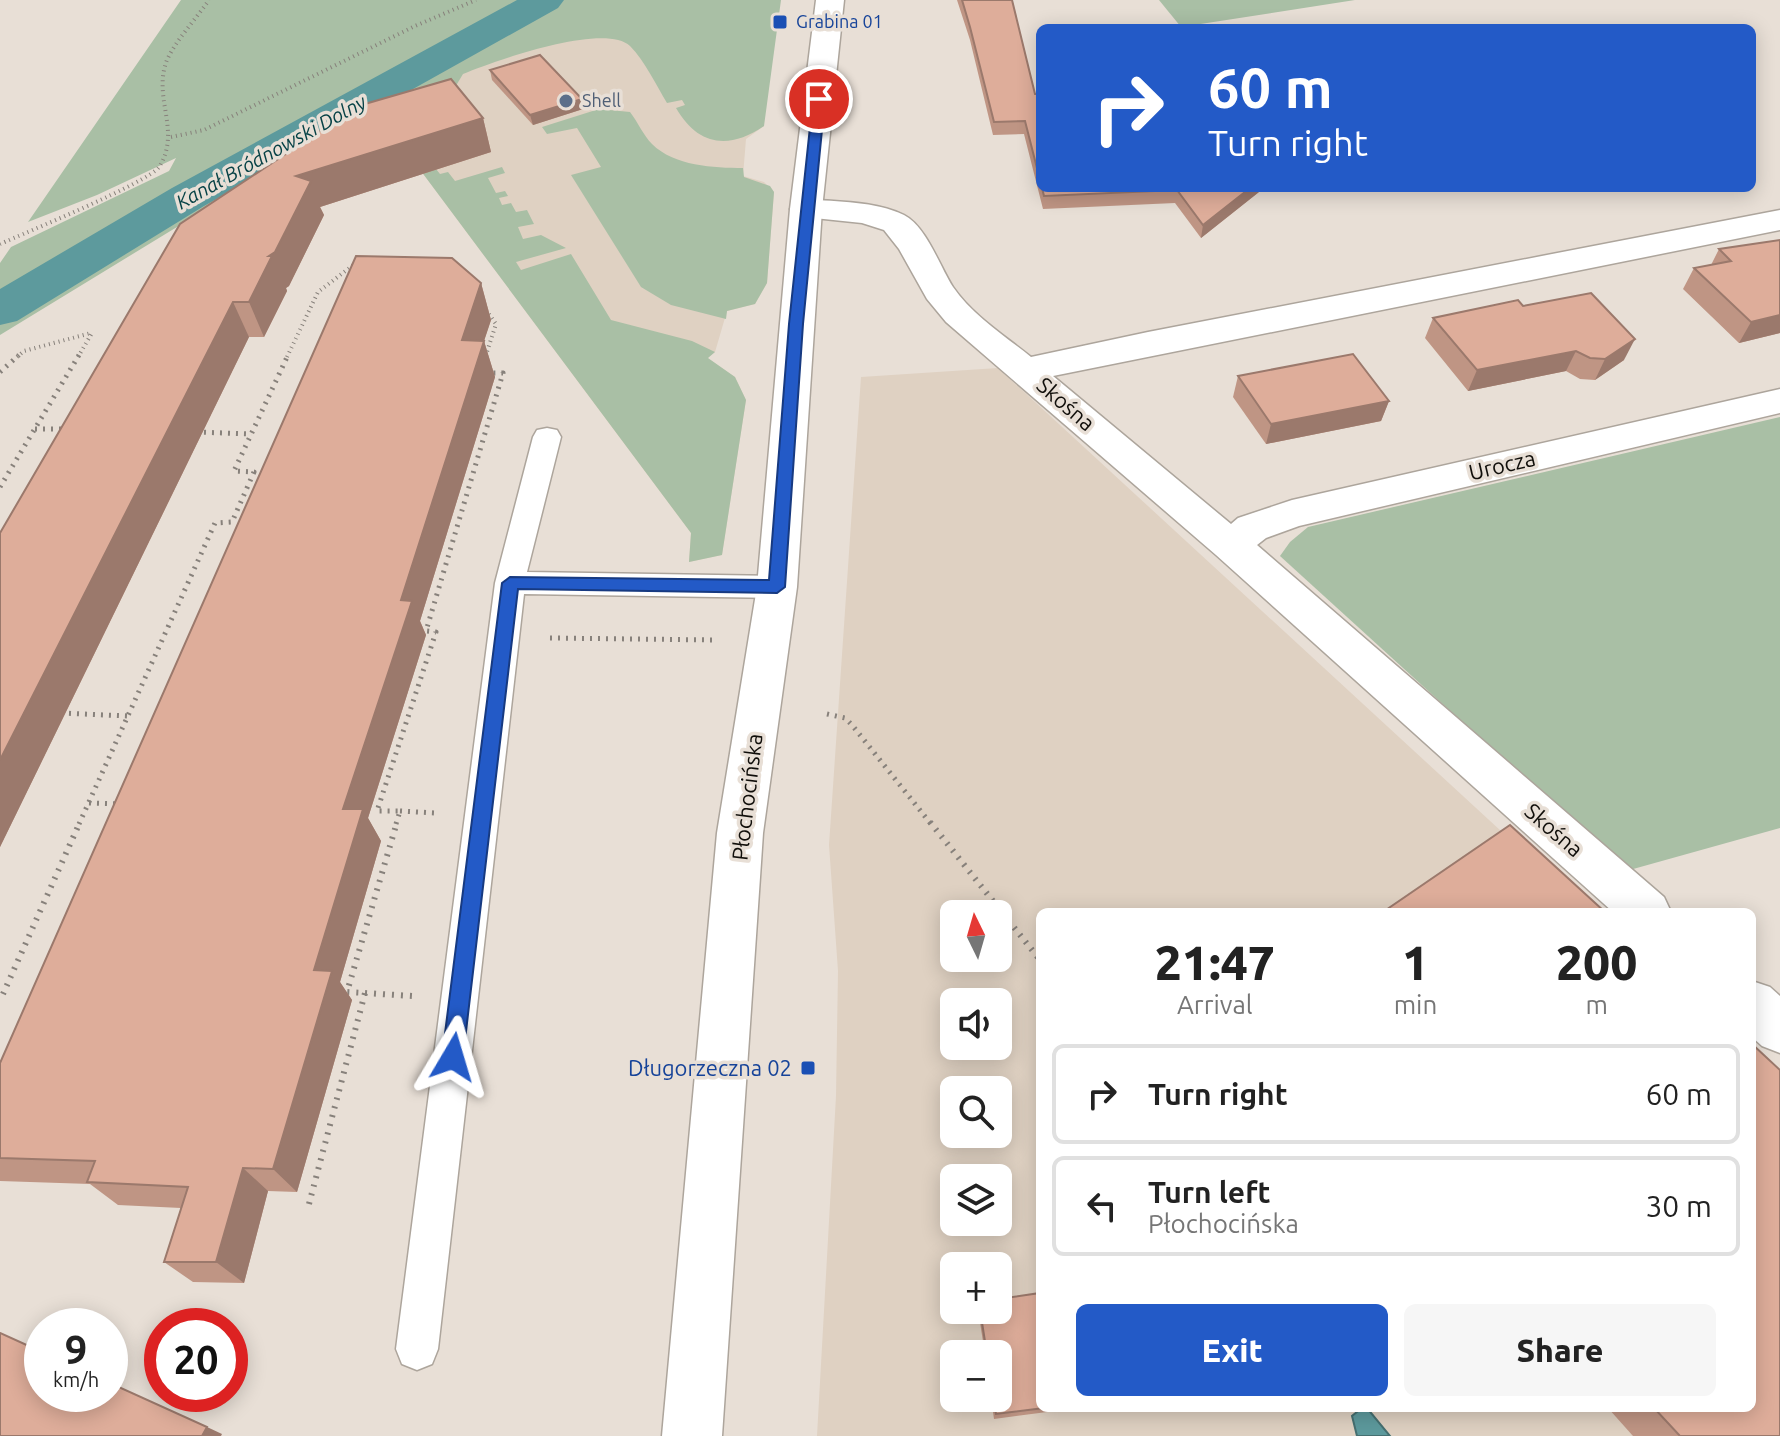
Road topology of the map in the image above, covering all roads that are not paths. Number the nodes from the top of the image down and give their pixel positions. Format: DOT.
graph roads {
  1 [pos="830,0"];
  2 [pos="806,209"];
  3 [pos="1780,220"];
  4 [pos="1027,370"];
  5 [pos="1780,401"];
  6 [pos="547,437"];
  7 [pos="1230,545"];
  8 [pos="510,583"];
  9 [pos="777,587"];
  10 [pos="1642,908"];
  11 [pos="417,1349"];
  12 [pos="692,1436"];
  1 -- 2 [label="street, Płochocińska"];
  2 -- 4 [label="street"];
  2 -- 9 [label="street, Płochocińska"];
  3 -- 4 [label="street, Skośna"];
  4 -- 7 [label="street, Skośna"];
  5 -- 7 [label="street, Urocza"];
  6 -- 8 [label="lane"];
  7 -- 10 [label="street, Skośna"];
  8 -- 9 [label="lane"];
  8 -- 11 [label="lane"];
  9 -- 12 [label="street, Płochocińska"];
}
